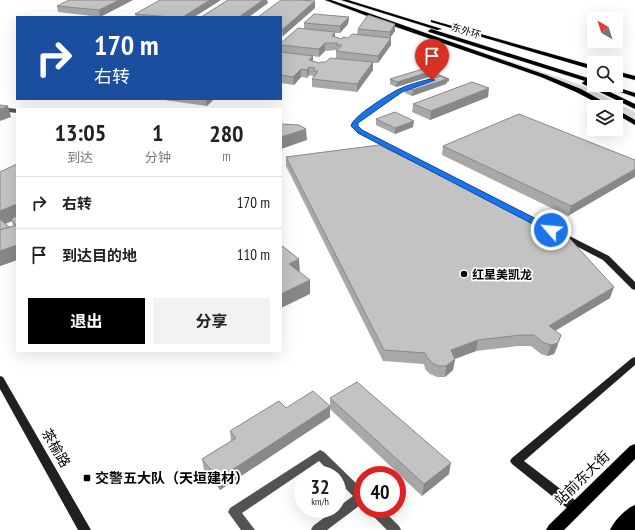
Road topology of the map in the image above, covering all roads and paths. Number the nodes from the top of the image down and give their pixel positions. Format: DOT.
graph roads {
  1 [pos="327,0"];
  2 [pos="332,0"];
  3 [pos="343,0"];
  4 [pos="357,0"];
  5 [pos="523,55"];
  6 [pos="516,58"];
  7 [pos="587,66"];
  8 [pos="587,71"];
  9 [pos="587,75"];
  10 [pos="623,75"];
  11 [pos="635,78"];
  12 [pos="587,80"];
  13 [pos="623,80"];
  14 [pos="635,83"];
  15 [pos="419,84"];
  16 [pos="623,86"];
  17 [pos="635,90"];
  18 [pos="623,91"];
  19 [pos="635,95"];
  20 [pos="596,100"];
  21 [pos="635,107"];
  22 [pos="0,109"];
  23 [pos="16,111"];
  24 [pos="623,115"];
  25 [pos="635,123"];
  26 [pos="635,287"];
  27 [pos="635,360"];
  28 [pos="0,380"];
  29 [pos="635,450"];
  30 [pos="354,489"];
  31 [pos="354,503"];
  32 [pos="576,508"];
  33 [pos="635,512"];
  34 [pos="383,518"];
  35 [pos="635,528"];
  36 [pos="85,530"];
  37 [pos="249,530"];
  38 [pos="317,530"];
  39 [pos="396,530"];
  40 [pos="554,530"];
  41 [pos="618,530"];
  42 [pos="631,530"];
  1 -- 20 [label="main road"];
  2 -- 6 [label="main road, 东外环"];
  3 -- 5 [label="main road"];
  4 -- 7 [label="main road"];
  5 -- 8 [label="main road"];
  5 -- 9 [label="main road"];
  6 -- 12 [label="main road, 东外环"];
  6 -- 21 [label="main road"];
  10 -- 11 [label="main road"];
  13 -- 14 [label="main road"];
  15 -- 26 [label="street"];
  16 -- 17 [label="main road"];
  18 -- 19 [label="main road"];
  22 -- 23 [label="street"];
  24 -- 25 [label="main road"];
  27 -- 32 [label="street"];
  28 -- 36 [label="street, 茶榆路"];
  29 -- 32 [label="main road, 站前东大街"];
  30 -- 37 [label="street"];
  31 -- 38 [label="street"];
  32 -- 40 [label="main road, 站前东大街"];
  33 -- 41 [label="main road"];
  34 -- 39 [label="street"];
  35 -- 42 [label="main road"];
}
